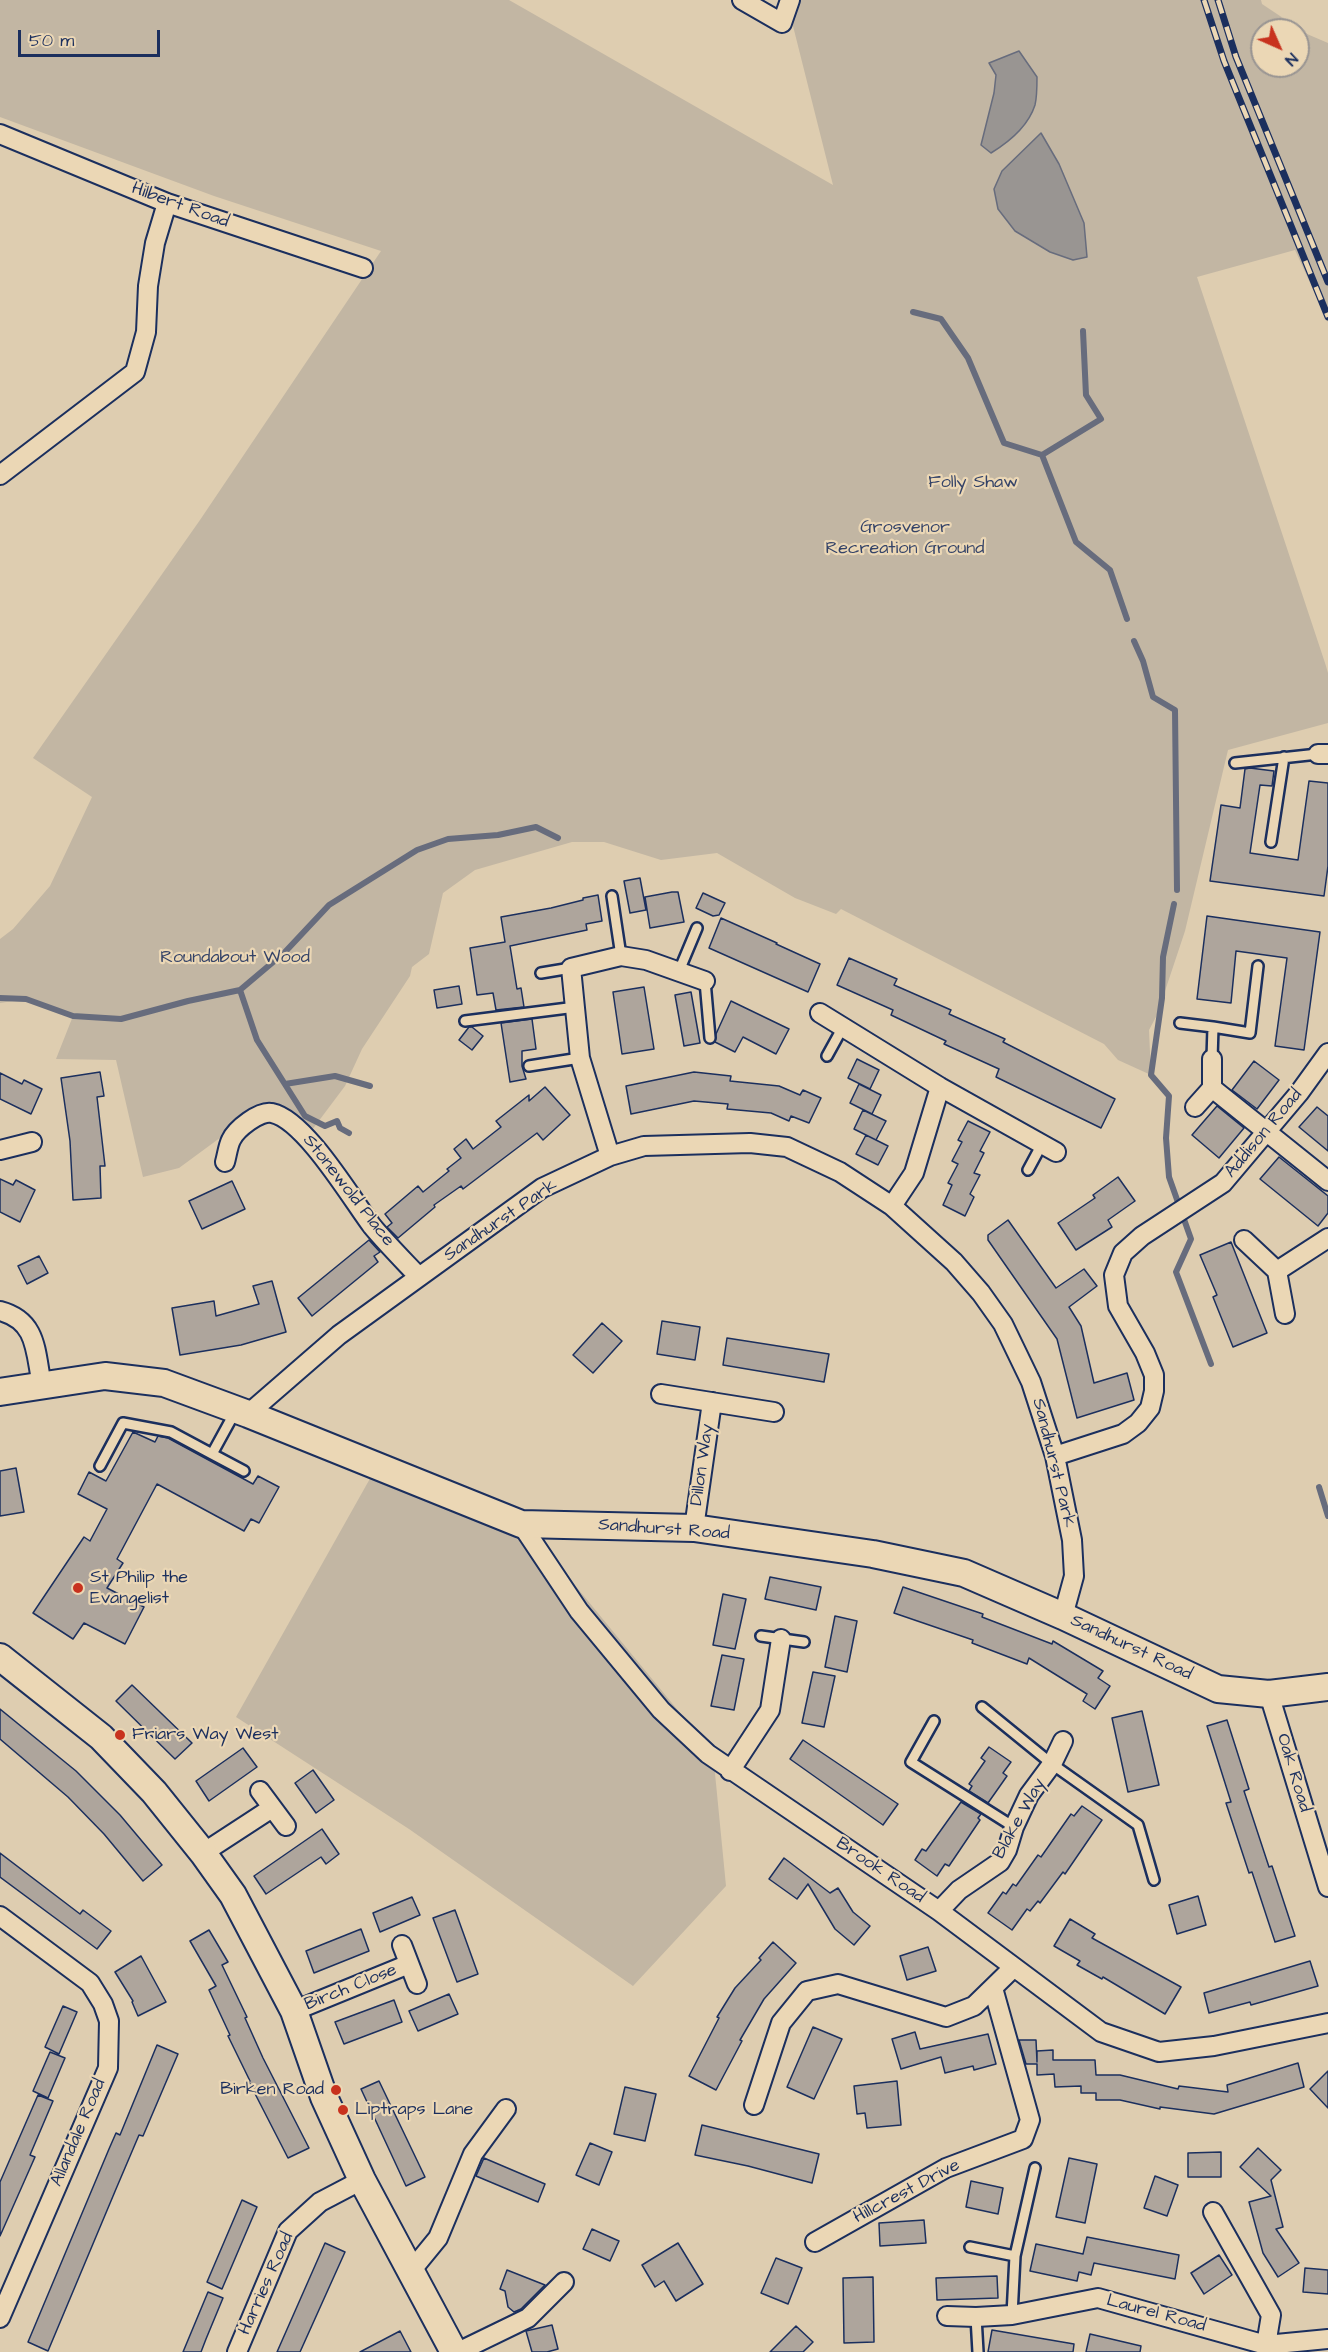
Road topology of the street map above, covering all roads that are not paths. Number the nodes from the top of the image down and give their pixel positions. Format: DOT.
graph roads {
  1 [pos="742,0"];
  2 [pos="790,0"];
  3 [pos="0,134"];
  4 [pos="167,203"];
  5 [pos="363,268"];
  6 [pos="0,475"];
  7 [pos="1323,754"];
  8 [pos="1284,757"];
  9 [pos="1235,763"];
  10 [pos="1271,842"];
  11 [pos="612,896"];
  12 [pos="697,928"];
  13 [pos="621,956"];
  14 [pos="1258,966"];
  15 [pos="571,968"];
  16 [pos="679,971"];
  17 [pos="541,973"];
  18 [pos="705,981"];
  19 [pos="576,1007"];
  20 [pos="820,1013"];
  21 [pos="465,1021"];
  22 [pos="1180,1023"];
  23 [pos="1213,1027"];
  24 [pos="843,1028"];
  25 [pos="710,1038"];
  26 [pos="1328,1053"];
  27 [pos="826,1056"];
  28 [pos="580,1058"];
  29 [pos="1212,1059"];
  30 [pos="529,1066"];
  31 [pos="940,1087"];
  32 [pos="1212,1088"];
  33 [pos="1195,1107"];
  34 [pos="1266,1133"];
  35 [pos="32,1142"];
  36 [pos="1049,1148"];
  37 [pos="0,1150"];
  38 [pos="610,1156"];
  39 [pos="225,1162"];
  40 [pos="1028,1170"];
  41 [pos="1328,1181"];
  42 [pos="892,1206"];
  43 [pos="1328,1238"];
  44 [pos="1244,1240"];
  45 [pos="1277,1271"];
  46 [pos="419,1277"];
  47 [pos="0,1311"];
  48 [pos="1285,1314"];
  49 [pos="42,1385"];
  50 [pos="0,1392"];
  51 [pos="661,1394"];
  52 [pos="712,1402"];
  53 [pos="243,1412"];
  54 [pos="774,1412"];
  55 [pos="212,1454"];
  56 [pos="1055,1456"];
  57 [pos="100,1466"];
  58 [pos="244,1471"];
  59 [pos="521,1524"];
  60 [pos="694,1528"];
  61 [pos="1063,1616"];
  62 [pos="761,1636"];
  63 [pos="782,1639"];
  64 [pos="804,1642"];
  65 [pos="0,1657"];
  66 [pos="1328,1687"];
  67 [pos="1269,1694"];
  68 [pos="982,1707"];
  69 [pos="934,1721"];
  70 [pos="1063,1741"];
  71 [pos="1052,1764"];
  72 [pos="730,1771"];
  73 [pos="260,1791"];
  74 [pos="272,1808"];
  75 [pos="286,1826"];
  76 [pos="1014,1827"];
  77 [pos="203,1852"];
  78 [pos="1154,1880"];
  79 [pos="1328,1887"];
  80 [pos="939,1911"];
  81 [pos="0,1916"];
  82 [pos="402,1946"];
  83 [pos="409,1964"];
  84 [pos="1014,1967"];
  85 [pos="417,1984"];
  86 [pos="993,1988"];
  87 [pos="294,2011"];
  88 [pos="1328,2024"];
  89 [pos="754,2105"];
  90 [pos="506,2109"];
  91 [pos="1035,2168"];
  92 [pos="362,2180"];
  93 [pos="1213,2212"];
  94 [pos="815,2242"];
  95 [pos="970,2247"];
  96 [pos="1015,2256"];
  97 [pos="411,2271"];
  98 [pos="564,2283"];
  99 [pos="1012,2315"];
  100 [pos="947,2316"];
  101 [pos="976,2317"];
  102 [pos="0,2318"];
  103 [pos="1328,2339"];
  104 [pos="1266,2345"];
  105 [pos="237,2352"];
  106 [pos="456,2352"];
  107 [pos="978,2352"];
  1 -- 2 [label="street"];
  3 -- 4 [label="street, Hilbert Road"];
  4 -- 5 [label="street, Hilbert Road"];
  4 -- 6 [label="street"];
  7 -- 8 [label="lane"];
  8 -- 9 [label="lane"];
  8 -- 10 [label="lane"];
  11 -- 13 [label="lane"];
  12 -- 16 [label="lane"];
  13 -- 15 [label="street"];
  13 -- 16 [label="street"];
  14 -- 23 [label="lane"];
  15 -- 17 [label="lane"];
  15 -- 19 [label="street"];
  16 -- 18 [label="street"];
  18 -- 25 [label="lane"];
  19 -- 21 [label="lane"];
  19 -- 28 [label="street"];
  20 -- 24 [label="street"];
  22 -- 23 [label="lane"];
  23 -- 29 [label="lane"];
  24 -- 27 [label="lane"];
  24 -- 31 [label="street"];
  26 -- 34 [label="street, Addison Road"];
  28 -- 30 [label="lane"];
  28 -- 38 [label="street"];
  29 -- 32 [label="street"];
  31 -- 36 [label="street"];
  31 -- 42 [label="street"];
  32 -- 33 [label="street"];
  32 -- 34 [label="street"];
  34 -- 41 [label="street"];
  34 -- 56 [label="street, Addison Road"];
  35 -- 37 [label="street"];
  36 -- 40 [label="lane"];
  38 -- 42 [label="street, Sandhurst Park"];
  38 -- 46 [label="street, Sandhurst Park"];
  39 -- 46 [label="street, Stonewold Place"];
  42 -- 56 [label="street, Sandhurst Park"];
  43 -- 45 [label="street"];
  44 -- 45 [label="street"];
  45 -- 48 [label="street"];
  46 -- 53 [label="street, Sandhurst Park"];
  47 -- 49 [label="street"];
  49 -- 50 [label="street, Sandhurst Road"];
  49 -- 53 [label="street, Sandhurst Road"];
  51 -- 52 [label="street, Dillon Way"];
  52 -- 54 [label="street, Dillon Way"];
  52 -- 60 [label="street, Dillon Way"];
  53 -- 55 [label="lane"];
  53 -- 59 [label="street, Sandhurst Road"];
  55 -- 57 [label="lane"];
  55 -- 58 [label="lane"];
  56 -- 61 [label="street, Sandhurst Park"];
  59 -- 60 [label="street, Sandhurst Road"];
  59 -- 72 [label="street, Brook Road"];
  60 -- 61 [label="street, Sandhurst Road"];
  61 -- 67 [label="street, Sandhurst Road"];
  62 -- 63 [label="lane"];
  63 -- 64 [label="lane"];
  63 -- 72 [label="street"];
  65 -- 77 [label="street"];
  66 -- 67 [label="street, Sandhurst Road"];
  67 -- 79 [label="street, Oak Road"];
  68 -- 71 [label="lane"];
  69 -- 76 [label="lane"];
  70 -- 71 [label="street, Blake Way"];
  71 -- 76 [label="street, Blake Way"];
  71 -- 78 [label="lane"];
  72 -- 80 [label="street, Brook Road"];
  73 -- 74 [label="street"];
  74 -- 75 [label="street"];
  74 -- 77 [label="street"];
  76 -- 80 [label="street, Blake Way"];
  77 -- 87 [label="street"];
  80 -- 84 [label="street, Brook Road"];
  81 -- 102 [label="street, Allandale Road"];
  82 -- 83 [label="street"];
  83 -- 85 [label="street"];
  83 -- 87 [label="street, Birch Close"];
  84 -- 86 [label="street"];
  84 -- 88 [label="street, Brook Road"];
  86 -- 89 [label="street"];
  86 -- 94 [label="street, Hillcrest Drive"];
  87 -- 92 [label="street"];
  90 -- 97 [label="street"];
  91 -- 96 [label="lane"];
  92 -- 97 [label="street"];
  92 -- 105 [label="street, Harries Road"];
  93 -- 104 [label="street"];
  95 -- 96 [label="lane"];
  96 -- 99 [label="lane"];
  97 -- 106 [label="street"];
  98 -- 106 [label="street"];
  99 -- 101 [label="street, Laurel Road"];
  99 -- 104 [label="street, Laurel Road"];
  100 -- 101 [label="street, Laurel Road"];
  101 -- 107 [label="lane"];
  103 -- 104 [label="street, Laurel Road"];
}
